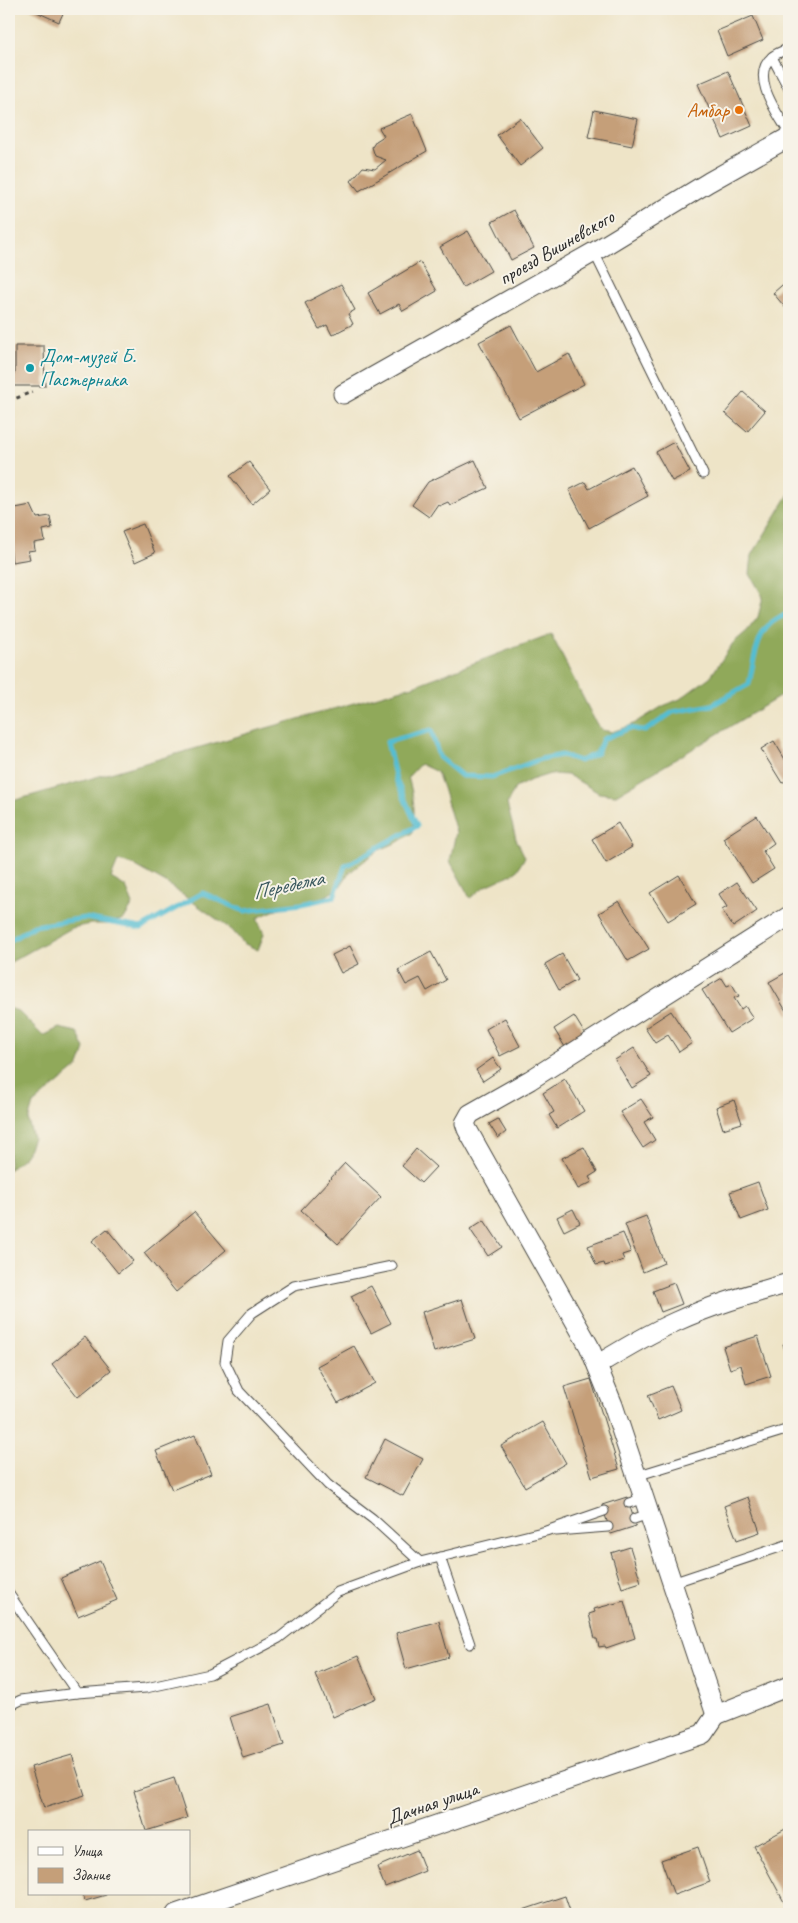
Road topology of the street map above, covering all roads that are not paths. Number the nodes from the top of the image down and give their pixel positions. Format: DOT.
graph roads {
  1 [pos="789,48"];
  2 [pos="772,57"];
  3 [pos="789,89"];
  4 [pos="789,133"];
  5 [pos="789,137"];
  6 [pos="594,252"];
  7 [pos="344,394"];
  8 [pos="703,474"];
  9 [pos="789,916"];
  10 [pos="392,1266"];
  11 [pos="789,1283"];
  12 [pos="597,1365"];
  13 [pos="789,1430"];
  14 [pos="636,1476"];
  15 [pos="604,1511"];
  16 [pos="608,1527"];
  17 [pos="546,1531"];
  18 [pos="789,1544"];
  19 [pos="440,1557"];
  20 [pos="420,1562"];
  21 [pos="672,1583"];
  22 [pos="9,1594"];
  23 [pos="470,1644"];
  24 [pos="789,1686"];
  25 [pos="77,1693"];
  26 [pos="9,1706"];
  27 [pos="716,1715"];
  28 [pos="176,1914"];
  1 -- 2 [label="lane"];
  2 -- 3 [label="lane"];
  2 -- 4 [label="lane"];
  5 -- 6 [label="street, проезд Вишневского"];
  6 -- 7 [label="street, проезд Вишневского"];
  6 -- 8 [label="lane"];
  9 -- 12 [label="street"];
  10 -- 20 [label="lane"];
  11 -- 12 [label="street"];
  12 -- 14 [label="street"];
  13 -- 14 [label="lane"];
  14 -- 21 [label="street"];
  15 -- 17 [label="lane"];
  16 -- 17 [label="lane"];
  17 -- 19 [label="lane"];
  18 -- 21 [label="lane"];
  19 -- 20 [label="lane"];
  19 -- 23 [label="lane"];
  20 -- 25 [label="lane"];
  21 -- 27 [label="street"];
  22 -- 25 [label="lane"];
  24 -- 27 [label="street"];
  25 -- 26 [label="lane"];
  27 -- 28 [label="street, Дачная улица"];
}
